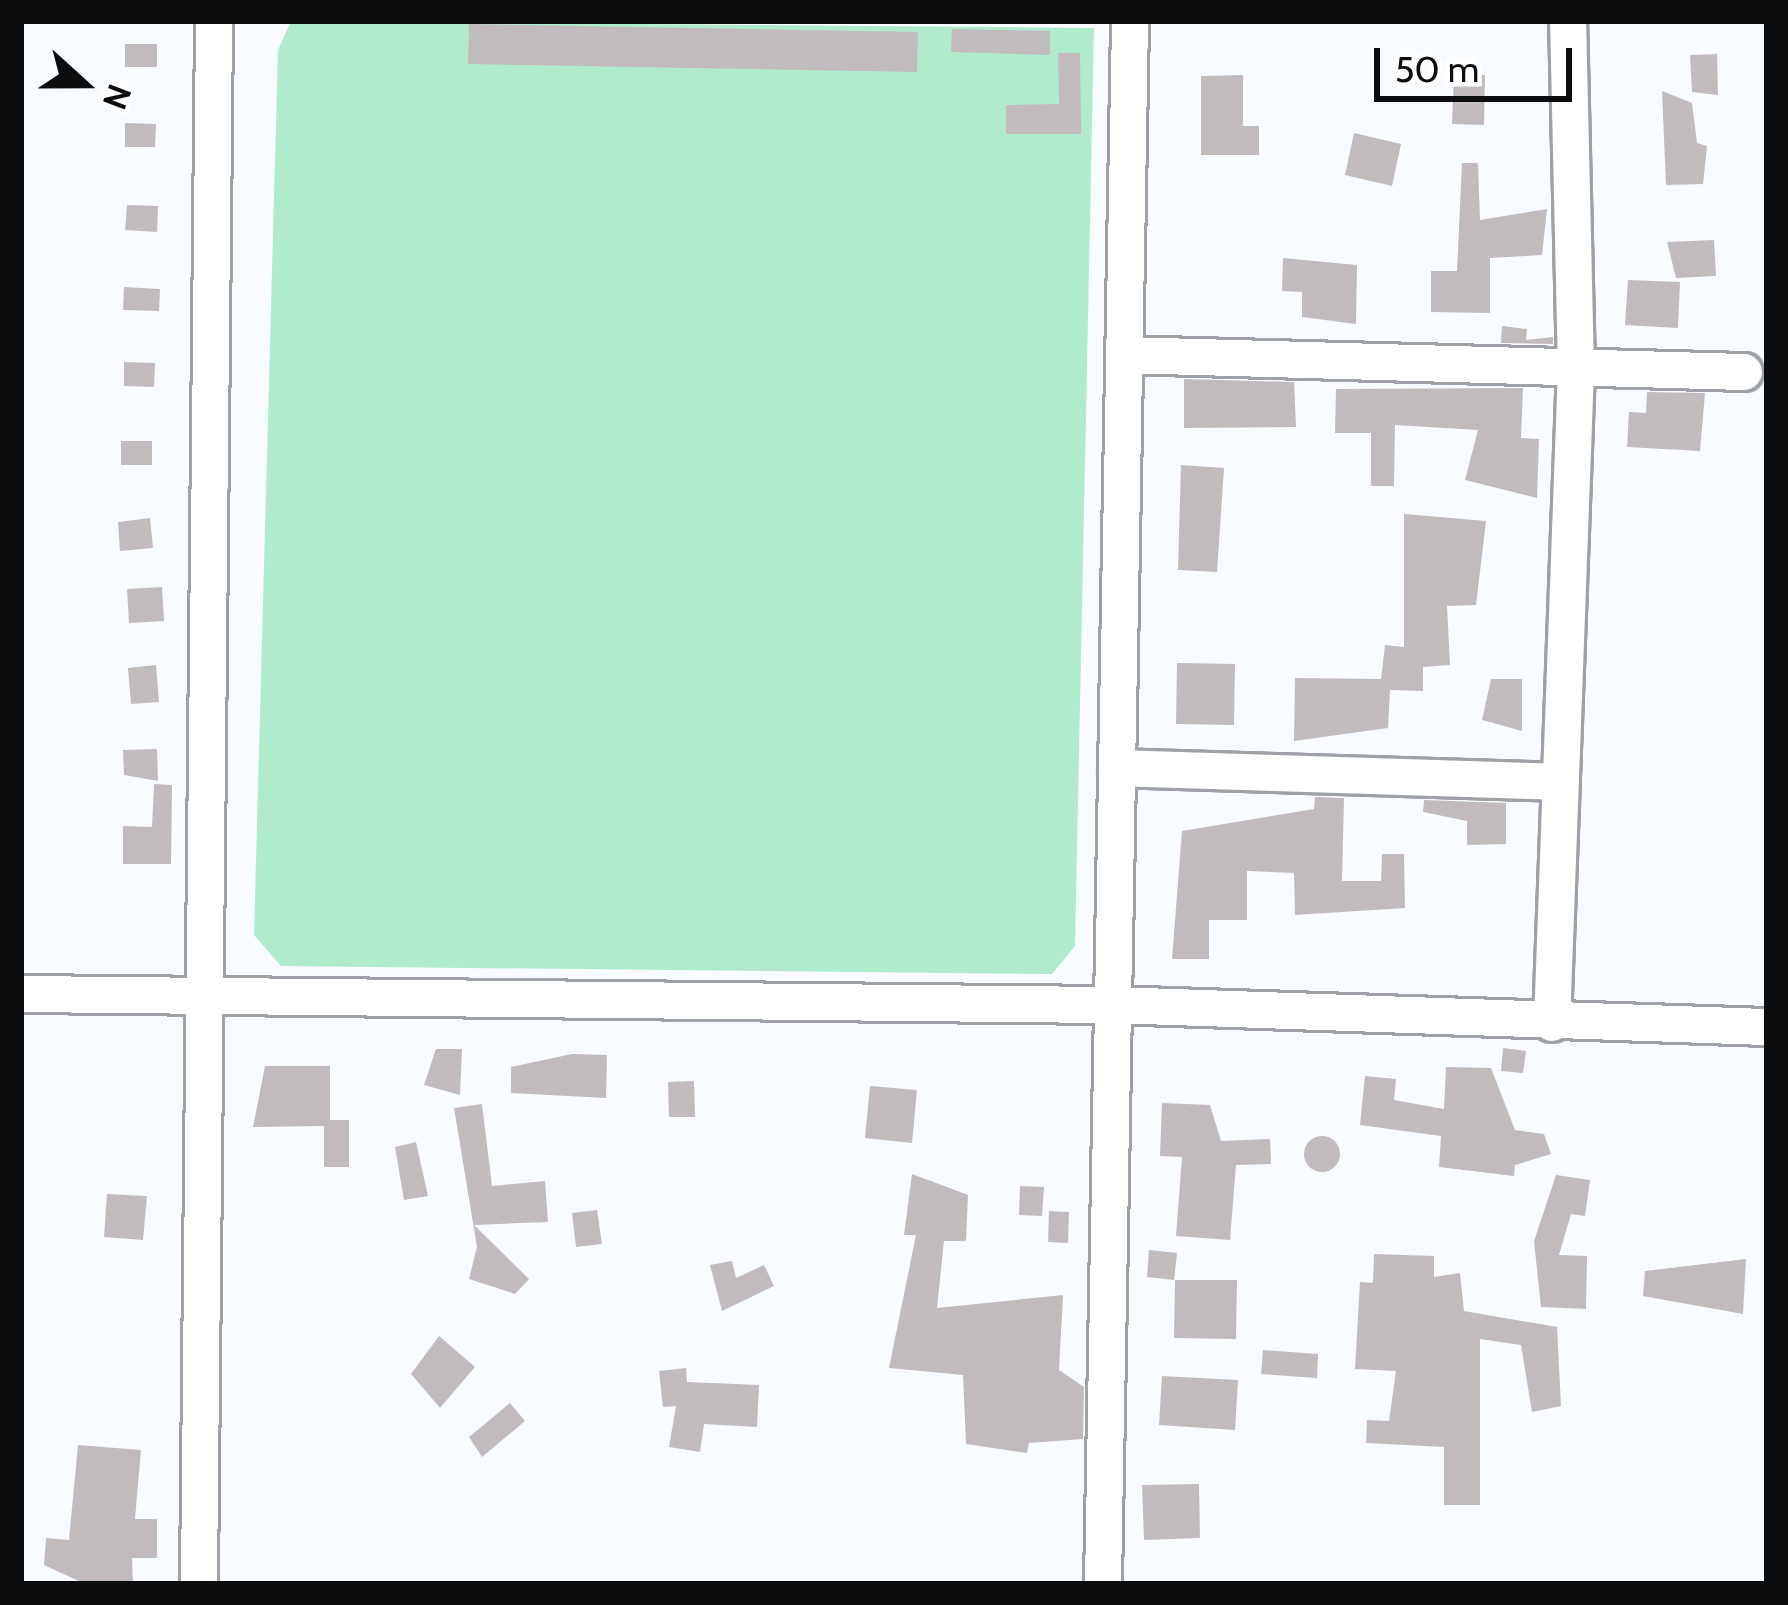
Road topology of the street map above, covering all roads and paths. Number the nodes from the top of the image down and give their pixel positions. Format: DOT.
graph roads {
  1 [pos="214,21"];
  2 [pos="1130,21"];
  3 [pos="1568,21"];
  4 [pos="1124,355"];
  5 [pos="1576,370"];
  6 [pos="1744,372"];
  7 [pos="1117,768"];
  8 [pos="1561,782"];
  9 [pos="21,994"];
  10 [pos="210,996"];
  11 [pos="1113,1005"];
  12 [pos="1552,1023"];
  13 [pos="1767,1027"];
  14 [pos="199,1584"];
  15 [pos="1102,1584"];
  1 -- 10 [label="street"];
  2 -- 4 [label="street"];
  3 -- 5 [label="street"];
  4 -- 5 [label="street"];
  4 -- 7 [label="street"];
  5 -- 6 [label="street"];
  5 -- 8 [label="street"];
  7 -- 8 [label="street"];
  7 -- 11 [label="street"];
  8 -- 12 [label="street"];
  9 -- 10 [label="street"];
  10 -- 11 [label="street"];
  10 -- 14 [label="street"];
  11 -- 12 [label="street"];
  11 -- 15 [label="street"];
  12 -- 13 [label="street"];
}
